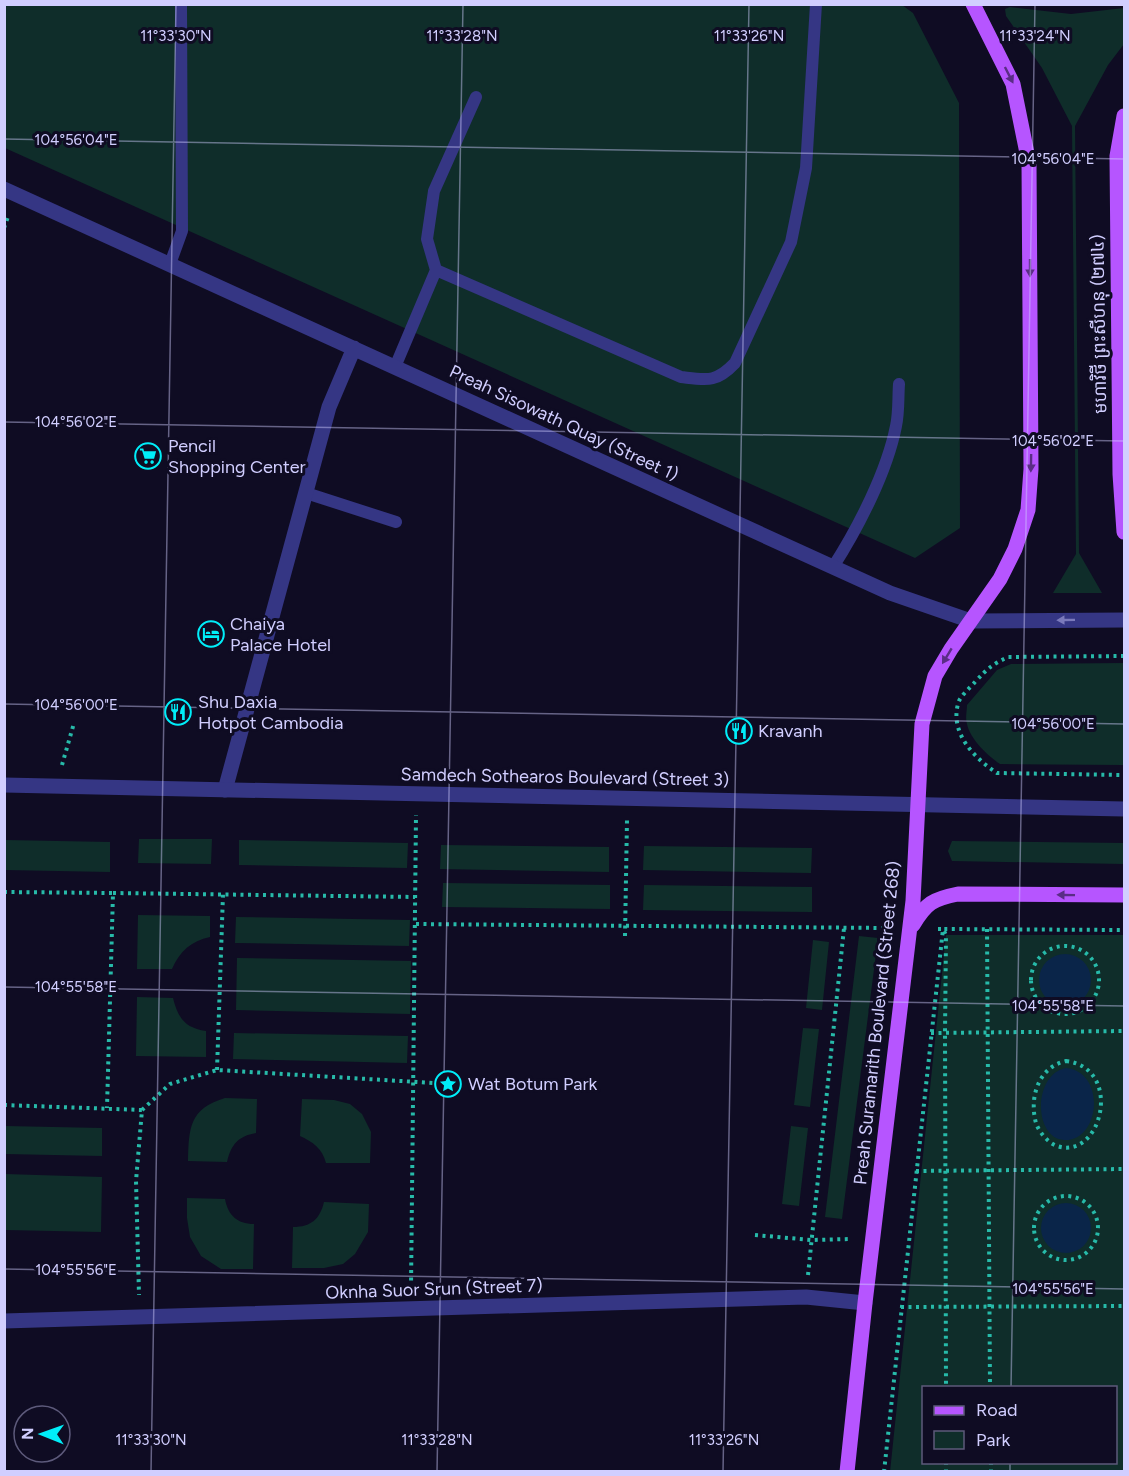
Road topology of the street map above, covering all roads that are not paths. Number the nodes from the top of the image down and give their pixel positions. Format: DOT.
graph roads {
  1 [pos="181,4"];
  2 [pos="816,4"];
  3 [pos="973,4"];
  4 [pos="476,97"];
  5 [pos="1125,116"];
  6 [pos="4,189"];
  7 [pos="170,264"];
  8 [pos="436,270"];
  9 [pos="354,348"];
  10 [pos="395,367"];
  11 [pos="899,384"];
  12 [pos="306,493"];
  13 [pos="396,522"];
  14 [pos="1125,532"];
  15 [pos="833,567"];
  16 [pos="1125,620"];
  17 [pos="971,621"];
  18 [pos="4,785"];
  19 [pos="225,790"];
  20 [pos="917,804"];
  21 [pos="1125,809"];
  22 [pos="1125,896"];
  23 [pos="910,928"];
  24 [pos="865,1303"];
  25 [pos="4,1321"];
  26 [pos="847,1472"];
  1 -- 7 [label="lane"];
  2 -- 8 [label="lane"];
  3 -- 17 [label="main road, Preah Suramarith Boulevard (Street 268), one-way"];
  4 -- 8 [label="lane"];
  5 -- 14 [label="main road, មហាវិថី ព្រះសីហនុ (២៧៤)"];
  6 -- 7 [label="street, Preah Sisowath Quay (Street 1)"];
  7 -- 9 [label="street, Preah Sisowath Quay (Street 1)"];
  8 -- 10 [label="lane"];
  9 -- 10 [label="street, Preah Sisowath Quay (Street 1)"];
  9 -- 12 [label="street"];
  10 -- 15 [label="street, Preah Sisowath Quay (Street 1)"];
  11 -- 15 [label="lane"];
  12 -- 13 [label="lane"];
  12 -- 19 [label="street"];
  15 -- 17 [label="street, Preah Sisowath Quay (Street 1)"];
  16 -- 17 [label="street, Preah Sisowath Quay (Street 1), one-way"];
  17 -- 20 [label="main road, Preah Suramarith Boulevard (Street 268), one-way"];
  18 -- 19 [label="street, Samdech Sothearos Boulevard (Street 3)"];
  19 -- 20 [label="street, Samdech Sothearos Boulevard (Street 3)"];
  20 -- 21 [label="street, Samdech Sothearos Boulevard (Street 3)"];
  20 -- 23 [label="main road, Preah Suramarith Boulevard (Street 268)"];
  22 -- 23 [label="main road, one-way"];
  23 -- 24 [label="main road, Preah Suramarith Boulevard (Street 268)"];
  24 -- 25 [label="street, Oknha Suor Srun (Street 7)"];
  24 -- 26 [label="main road, Preah Suramarith Boulevard (Street 268)"];
}
